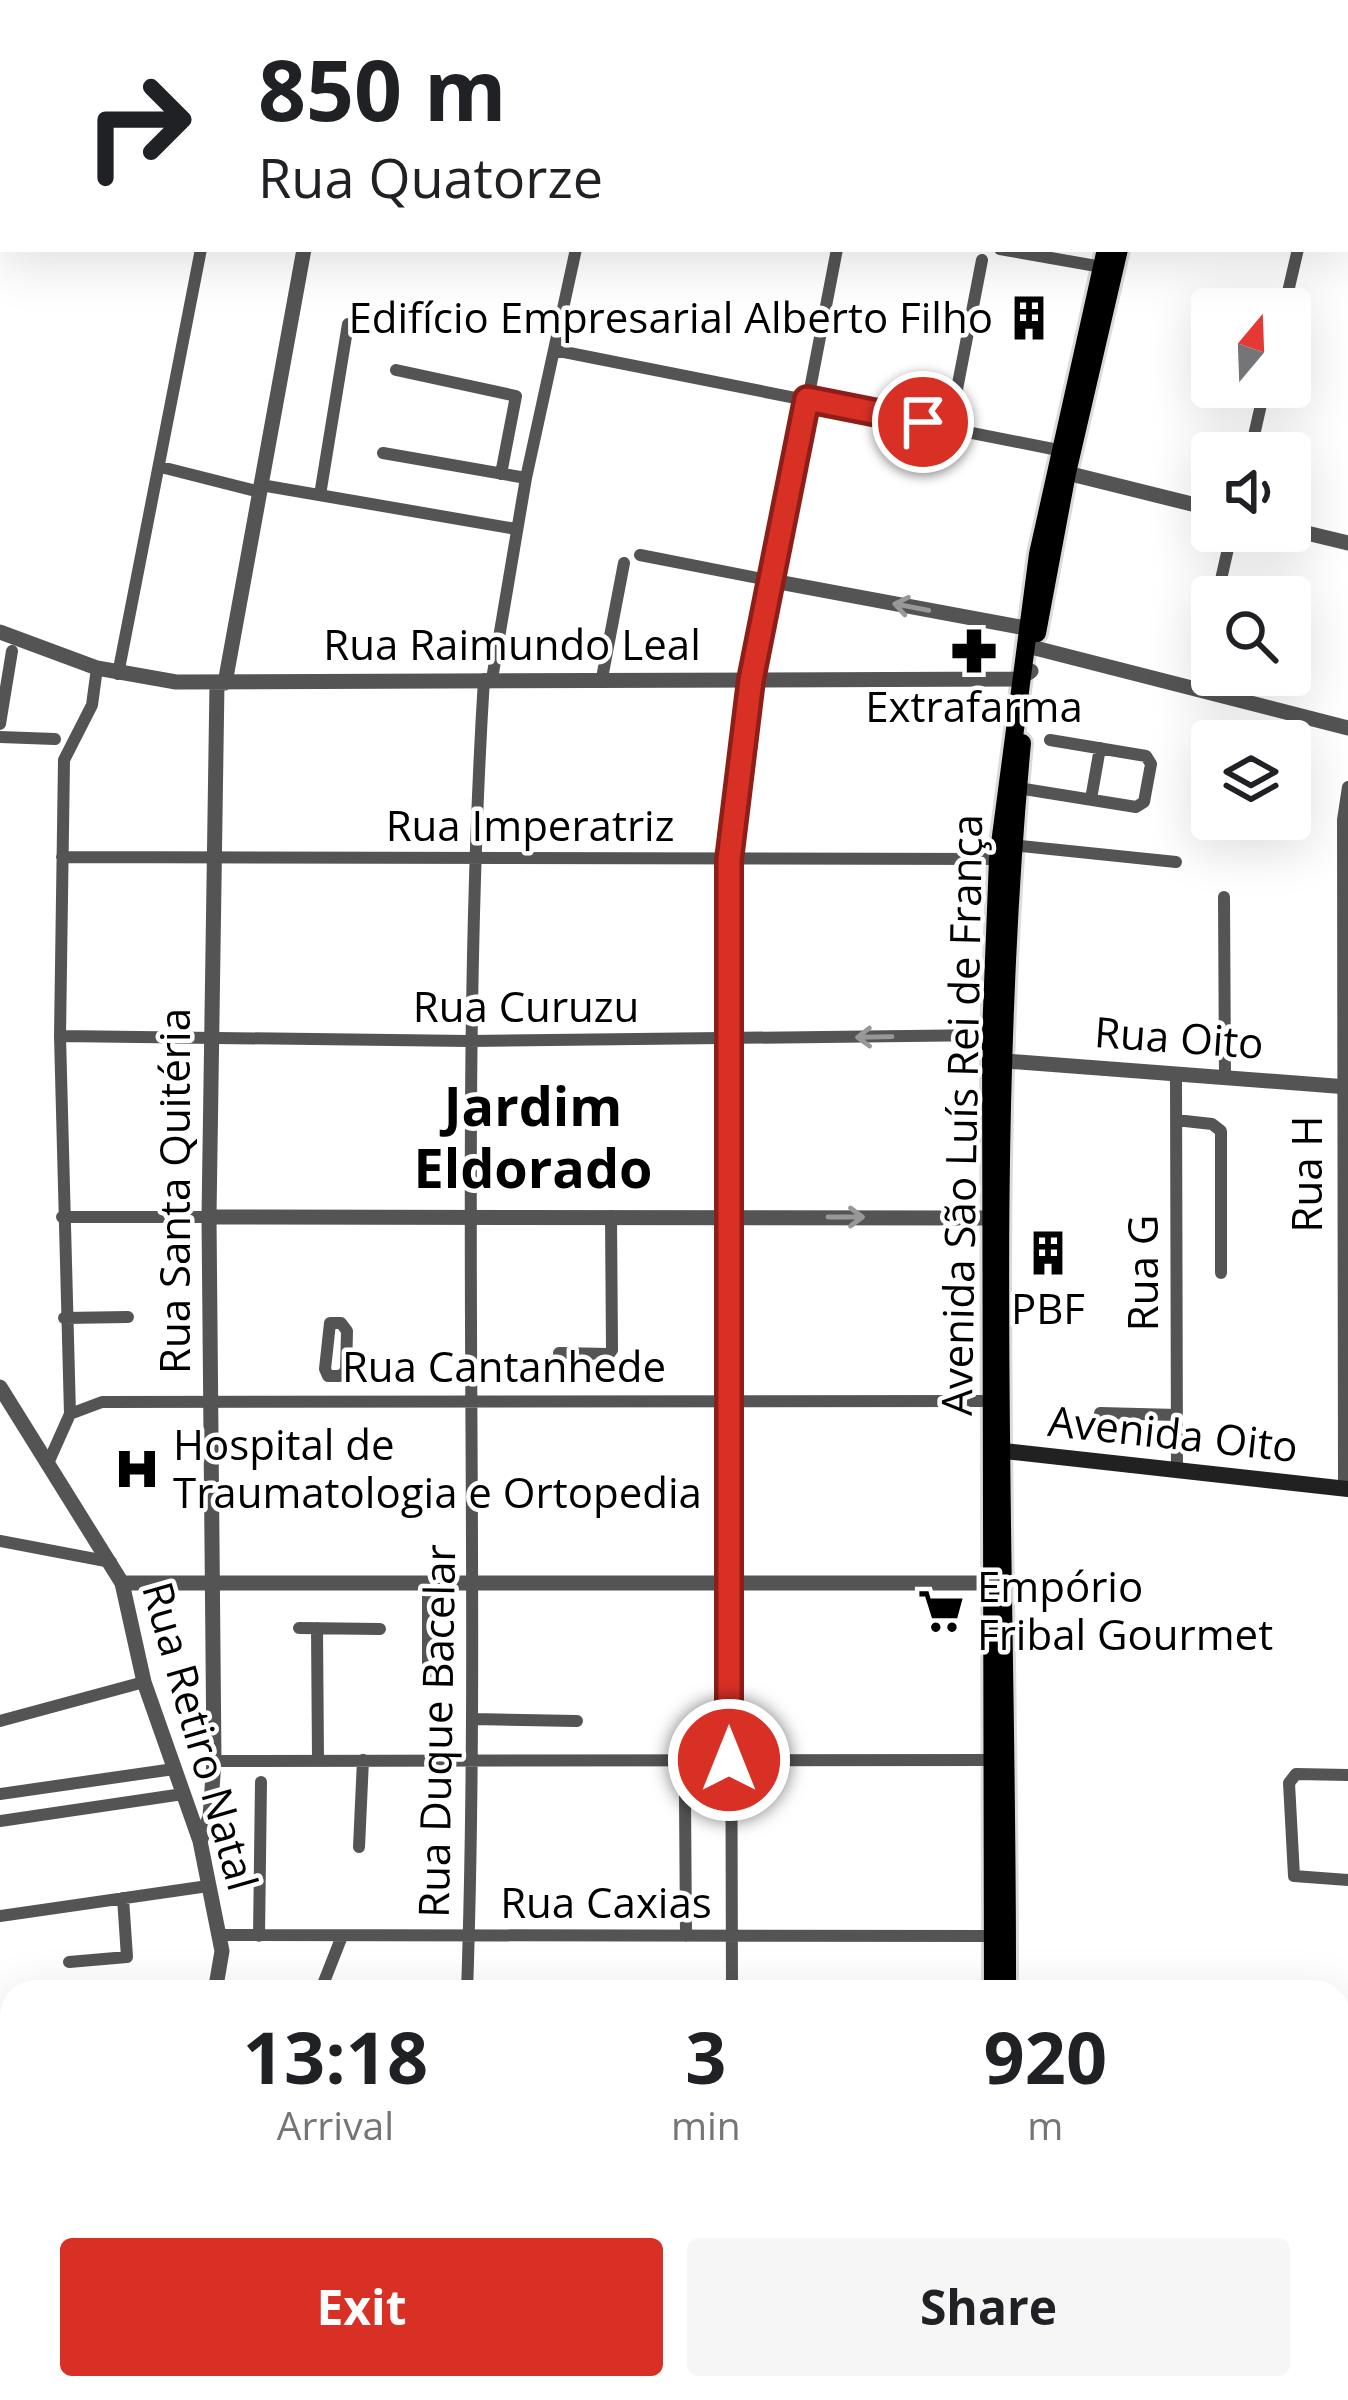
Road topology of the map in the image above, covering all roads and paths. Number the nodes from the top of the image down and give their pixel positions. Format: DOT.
graph roads {
  1 [pos="200,252"];
  2 [pos="303,252"];
  3 [pos="575,252"];
  4 [pos="836,252"];
  5 [pos="1035,252"];
  6 [pos="1118,252"];
  7 [pos="1297,252"];
  8 [pos="1104,258"];
  9 [pos="982,260"];
  10 [pos="1289,288"];
  11 [pos="348,324"];
  12 [pos="554,350"];
  13 [pos="396,370"];
  14 [pos="807,399"];
  15 [pos="961,430"];
  16 [pos="1058,450"];
  17 [pos="382,453"];
  18 [pos="161,467"];
  19 [pos="1066,472"];
  20 [pos="501,474"];
  21 [pos="526,478"];
  22 [pos="260,489"];
  23 [pos="320,495"];
  24 [pos="1191,504"];
  25 [pos="517,529"];
  26 [pos="1311,534"];
  27 [pos="1348,544"];
  28 [pos="640,555"];
  29 [pos="624,563"];
  30 [pos="773,581"];
  31 [pos="1026,628"];
  32 [pos="0,632"];
  33 [pos="1035,648"];
  34 [pos="12,651"];
  35 [pos="97,668"];
  36 [pos="118,674"];
  37 [pos="1025,675"];
  38 [pos="602,678"];
  39 [pos="488,679"];
  40 [pos="751,680"];
  41 [pos="221,683"];
  42 [pos="1191,686"];
  43 [pos="1230,696"];
  44 [pos="0,724"];
  45 [pos="1348,728"];
  46 [pos="0,737"];
  47 [pos="55,739"];
  48 [pos="1050,740"];
  49 [pos="1100,748"];
  50 [pos="1348,787"];
  51 [pos="1018,788"];
  52 [pos="1091,800"];
  53 [pos="1005,852"];
  54 [pos="212,856"];
  55 [pos="62,857"];
  56 [pos="473,860"];
  57 [pos="729,860"];
  58 [pos="1176,862"];
  59 [pos="1224,897"];
  60 [pos="60,1036"];
  61 [pos="992,1036"];
  62 [pos="210,1037"];
  63 [pos="730,1039"];
  64 [pos="470,1041"];
  65 [pos="1005,1061"];
  66 [pos="1176,1075"];
  67 [pos="1226,1078"];
  68 [pos="1344,1087"];
  69 [pos="1176,1120"];
  70 [pos="998,1212"];
  71 [pos="469,1216"];
  72 [pos="611,1216"];
  73 [pos="729,1216"];
  74 [pos="62,1217"];
  75 [pos="208,1217"];
  76 [pos="1221,1273"];
  77 [pos="128,1317"];
  78 [pos="64,1318"];
  79 [pos="559,1353"];
  80 [pos="340,1376"];
  81 [pos="0,1387"];
  82 [pos="340,1398"];
  83 [pos="470,1398"];
  84 [pos="210,1400"];
  85 [pos="991,1400"];
  86 [pos="728,1402"];
  87 [pos="1100,1413"];
  88 [pos="70,1414"];
  89 [pos="1177,1415"];
  90 [pos="998,1454"];
  91 [pos="50,1461"];
  92 [pos="1177,1470"];
  93 [pos="1346,1489"];
  94 [pos="0,1541"];
  95 [pos="112,1562"];
  96 [pos="214,1580"];
  97 [pos="473,1581"];
  98 [pos="730,1581"];
  99 [pos="428,1582"];
  100 [pos="122,1583"];
  101 [pos="992,1583"];
  102 [pos="299,1628"];
  103 [pos="317,1628"];
  104 [pos="380,1630"];
  105 [pos="428,1676"];
  106 [pos="144,1682"];
  107 [pos="474,1719"];
  108 [pos="0,1720"];
  109 [pos="577,1720"];
  110 [pos="318,1760"];
  111 [pos="363,1760"];
  112 [pos="474,1760"];
  113 [pos="729,1760"];
  114 [pos="993,1760"];
  115 [pos="214,1761"];
  116 [pos="174,1769"];
  117 [pos="1348,1775"];
  118 [pos="261,1782"];
  119 [pos="0,1794"];
  120 [pos="183,1794"];
  121 [pos="685,1797"];
  122 [pos="0,1821"];
  123 [pos="200,1841"];
  124 [pos="359,1847"];
  125 [pos="1348,1880"];
  126 [pos="208,1886"];
  127 [pos="123,1898"];
  128 [pos="0,1916"];
  129 [pos="218,1935"];
  130 [pos="259,1936"];
  131 [pos="342,1936"];
  132 [pos="469,1936"];
  133 [pos="686,1936"];
  134 [pos="729,1936"];
  135 [pos="993,1936"];
  136 [pos="69,1962"];
  137 [pos="218,1980"];
  138 [pos="325,1980"];
  139 [pos="467,1980"];
  140 [pos="731,1980"];
  141 [pos="993,1980"];
  142 [pos="1007,1980"];
  1 -- 18 [label="street"];
  2 -- 22 [label="street, Rua Santa Quitéria"];
  3 -- 12 [label="street, Rua Duque Bacelar"];
  4 -- 14 [label="street"];
  5 -- 8 [label="street"];
  6 -- 19 [label="main road, Avenida São Luís Rei de França"];
  7 -- 10 [label="street"];
  8 -- 16 [label="main road, Avenida São Luís Rei de França"];
  9 -- 15 [label="street"];
  11 -- 23 [label="street"];
  12 -- 14 [label="street"];
  12 -- 21 [label="street, Rua Duque Bacelar"];
  13 -- 20 [label="street"];
  14 -- 15 [label="street"];
  14 -- 30 [label="street"];
  15 -- 16 [label="street"];
  16 -- 31 [label="main road, Avenida São Luís Rei de França"];
  17 -- 20 [label="street"];
  18 -- 22 [label="street"];
  18 -- 36 [label="street"];
  19 -- 24 [label="street"];
  19 -- 33 [label="main road, Avenida São Luís Rei de França"];
  20 -- 21 [label="street"];
  21 -- 25 [label="street, Rua Duque Bacelar"];
  22 -- 23 [label="street"];
  22 -- 41 [label="street, Rua Santa Quitéria"];
  23 -- 25 [label="street"];
  25 -- 39 [label="street, Rua Duque Bacelar"];
  26 -- 27 [label="street"];
  28 -- 30 [label="street"];
  29 -- 38 [label="street"];
  31 -- 30 [label="street, one-way"];
  30 -- 40 [label="street"];
  31 -- 37 [label="main road, Avenida São Luís Rei de França"];
  32 -- 35 [label="street, Rua Raimundo Leal"];
  33 -- 37 [label="main road, Avenida São Luís Rei de França"];
  33 -- 42 [label="street"];
  34 -- 44 [label="street"];
  35 -- 36 [label="street, Rua Raimundo Leal"];
  35 -- 55 [label="street"];
  36 -- 41 [label="street, Rua Raimundo Leal"];
  37 -- 40 [label="street, Rua Raimundo Leal"];
  37 -- 51 [label="main road, Avenida São Luís Rei de França"];
  37 -- 53 [label="main road, Avenida São Luís Rei de França"];
  38 -- 39 [label="street, Rua Raimundo Leal"];
  38 -- 40 [label="street, Rua Raimundo Leal"];
  39 -- 41 [label="street, Rua Raimundo Leal"];
  39 -- 56 [label="street, Rua Duque Bacelar"];
  40 -- 57 [label="street"];
  41 -- 54 [label="street, Rua Santa Quitéria"];
  43 -- 45 [label="street"];
  46 -- 47 [label="street"];
  48 -- 49 [label="street"];
  49 -- 52 [label="street"];
  49 -- 52 [label="street"];
  50 -- 68 [label="street, Rua H"];
  51 -- 52 [label="street"];
  51 -- 53 [label="main road, Avenida São Luís Rei de França"];
  53 -- 57 [label="street, Rua Imperatriz"];
  53 -- 58 [label="street, Rua Imperatriz"];
  53 -- 61 [label="main road, Avenida São Luís Rei de França"];
  53 -- 65 [label="main road, Avenida São Luís Rei de França"];
  54 -- 55 [label="street, Rua Imperatriz"];
  54 -- 56 [label="street, Rua Imperatriz"];
  54 -- 62 [label="street, Rua Santa Quitéria"];
  55 -- 60 [label="street"];
  56 -- 57 [label="street, Rua Imperatriz"];
  56 -- 64 [label="street, Rua Duque Bacelar"];
  57 -- 63 [label="street"];
  59 -- 67 [label="street"];
  60 -- 62 [label="street, Rua Curuzu"];
  60 -- 74 [label="street"];
  61 -- 63 [label="street, Rua Curuzu, one-way"];
  61 -- 70 [label="main road, Avenida São Luís Rei de França"];
  62 -- 64 [label="street, Rua Curuzu"];
  62 -- 75 [label="street, Rua Santa Quitéria"];
  63 -- 64 [label="street, Rua Curuzu"];
  63 -- 73 [label="street"];
  64 -- 71 [label="street, Rua Duque Bacelar"];
  65 -- 66 [label="street, Rua Oito"];
  65 -- 70 [label="main road, Avenida São Luís Rei de França"];
  66 -- 67 [label="street, Rua Oito"];
  66 -- 69 [label="street, Rua G"];
  67 -- 68 [label="street, Rua Oito"];
  68 -- 93 [label="street, Rua H"];
  69 -- 76 [label="street"];
  69 -- 89 [label="street, Rua G"];
  73 -- 70 [label="street, one-way"];
  70 -- 85 [label="main road, Avenida São Luís Rei de França"];
  70 -- 90 [label="main road, Avenida São Luís Rei de França"];
  71 -- 72 [label="street"];
  71 -- 75 [label="street"];
  71 -- 83 [label="street, Rua Duque Bacelar"];
  72 -- 73 [label="street"];
  72 -- 79 [label="street"];
  73 -- 86 [label="street"];
  74 -- 75 [label="street"];
  74 -- 78 [label="street"];
  75 -- 84 [label="street, Rua Santa Quitéria"];
  77 -- 78 [label="street"];
  78 -- 88 [label="street"];
  80 -- 82 [label="street"];
  81 -- 91 [label="street, Rua Retiro Natal"];
  82 -- 83 [label="street, Rua Cantanhede"];
  82 -- 84 [label="street, Rua Cantanhede"];
  83 -- 86 [label="street, Rua Cantanhede"];
  83 -- 97 [label="street, Rua Duque Bacelar"];
  84 -- 88 [label="street, Rua Cantanhede"];
  84 -- 96 [label="street, Rua Santa Quitéria"];
  85 -- 86 [label="street, Rua Cantanhede"];
  85 -- 90 [label="main road, Avenida São Luís Rei de França"];
  86 -- 98 [label="street"];
  87 -- 89 [label="street"];
  88 -- 91 [label="street"];
  89 -- 92 [label="street, Rua G"];
  90 -- 92 [label="main road, Avenida Oito"];
  90 -- 101 [label="main road, Avenida São Luís Rei de França"];
  90 -- 142 [label="main road, Avenida São Luís Rei de França"];
  91 -- 95 [label="street, Rua Retiro Natal"];
  92 -- 93 [label="main road, Avenida Oito"];
  94 -- 95 [label="street"];
  95 -- 100 [label="street, Rua Retiro Natal"];
  96 -- 99 [label="street"];
  96 -- 100 [label="street"];
  96 -- 115 [label="street, Rua Santa Quitéria"];
  97 -- 98 [label="street"];
  97 -- 99 [label="street"];
  97 -- 107 [label="street, Rua Duque Bacelar"];
  98 -- 101 [label="street"];
  98 -- 113 [label="street"];
  99 -- 105 [label="street"];
  100 -- 106 [label="street, Rua Retiro Natal"];
  101 -- 114 [label="main road, Avenida São Luís Rei de França"];
  102 -- 103 [label="street"];
  103 -- 104 [label="street"];
  103 -- 110 [label="street"];
  106 -- 108 [label="street"];
  106 -- 116 [label="street, Rua Retiro Natal"];
  107 -- 109 [label="street"];
  107 -- 112 [label="street, Rua Duque Bacelar"];
  110 -- 111 [label="street"];
  110 -- 115 [label="street"];
  111 -- 112 [label="street"];
  111 -- 124 [label="street"];
  112 -- 113 [label="street"];
  112 -- 132 [label="street, Rua Duque Bacelar"];
  113 -- 114 [label="street"];
  113 -- 134 [label="street"];
  114 -- 135 [label="main road, Avenida São Luís Rei de França"];
  115 -- 123 [label="street, Rua Santa Quitéria"];
  116 -- 119 [label="street"];
  116 -- 120 [label="street, Rua Retiro Natal"];
  117 -- 125 [label="street"];
  118 -- 130 [label="street"];
  120 -- 122 [label="street"];
  120 -- 123 [label="street, Rua Retiro Natal"];
  121 -- 133 [label="street"];
  123 -- 126 [label="street, Rua Retiro Natal"];
  126 -- 127 [label="street"];
  126 -- 129 [label="street, Rua Retiro Natal"];
  127 -- 128 [label="street"];
  127 -- 136 [label="street"];
  129 -- 130 [label="street, Rua Caxias"];
  129 -- 137 [label="street, Rua Retiro Natal"];
  130 -- 131 [label="street, Rua Caxias"];
  131 -- 132 [label="street, Rua Caxias"];
  131 -- 138 [label="street"];
  132 -- 133 [label="street, Rua Caxias"];
  132 -- 139 [label="street, Rua Duque Bacelar"];
  133 -- 134 [label="street, Rua Caxias"];
  134 -- 135 [label="street, Rua Caxias"];
  134 -- 140 [label="street"];
  135 -- 141 [label="main road, Avenida São Luís Rei de França"];
}
